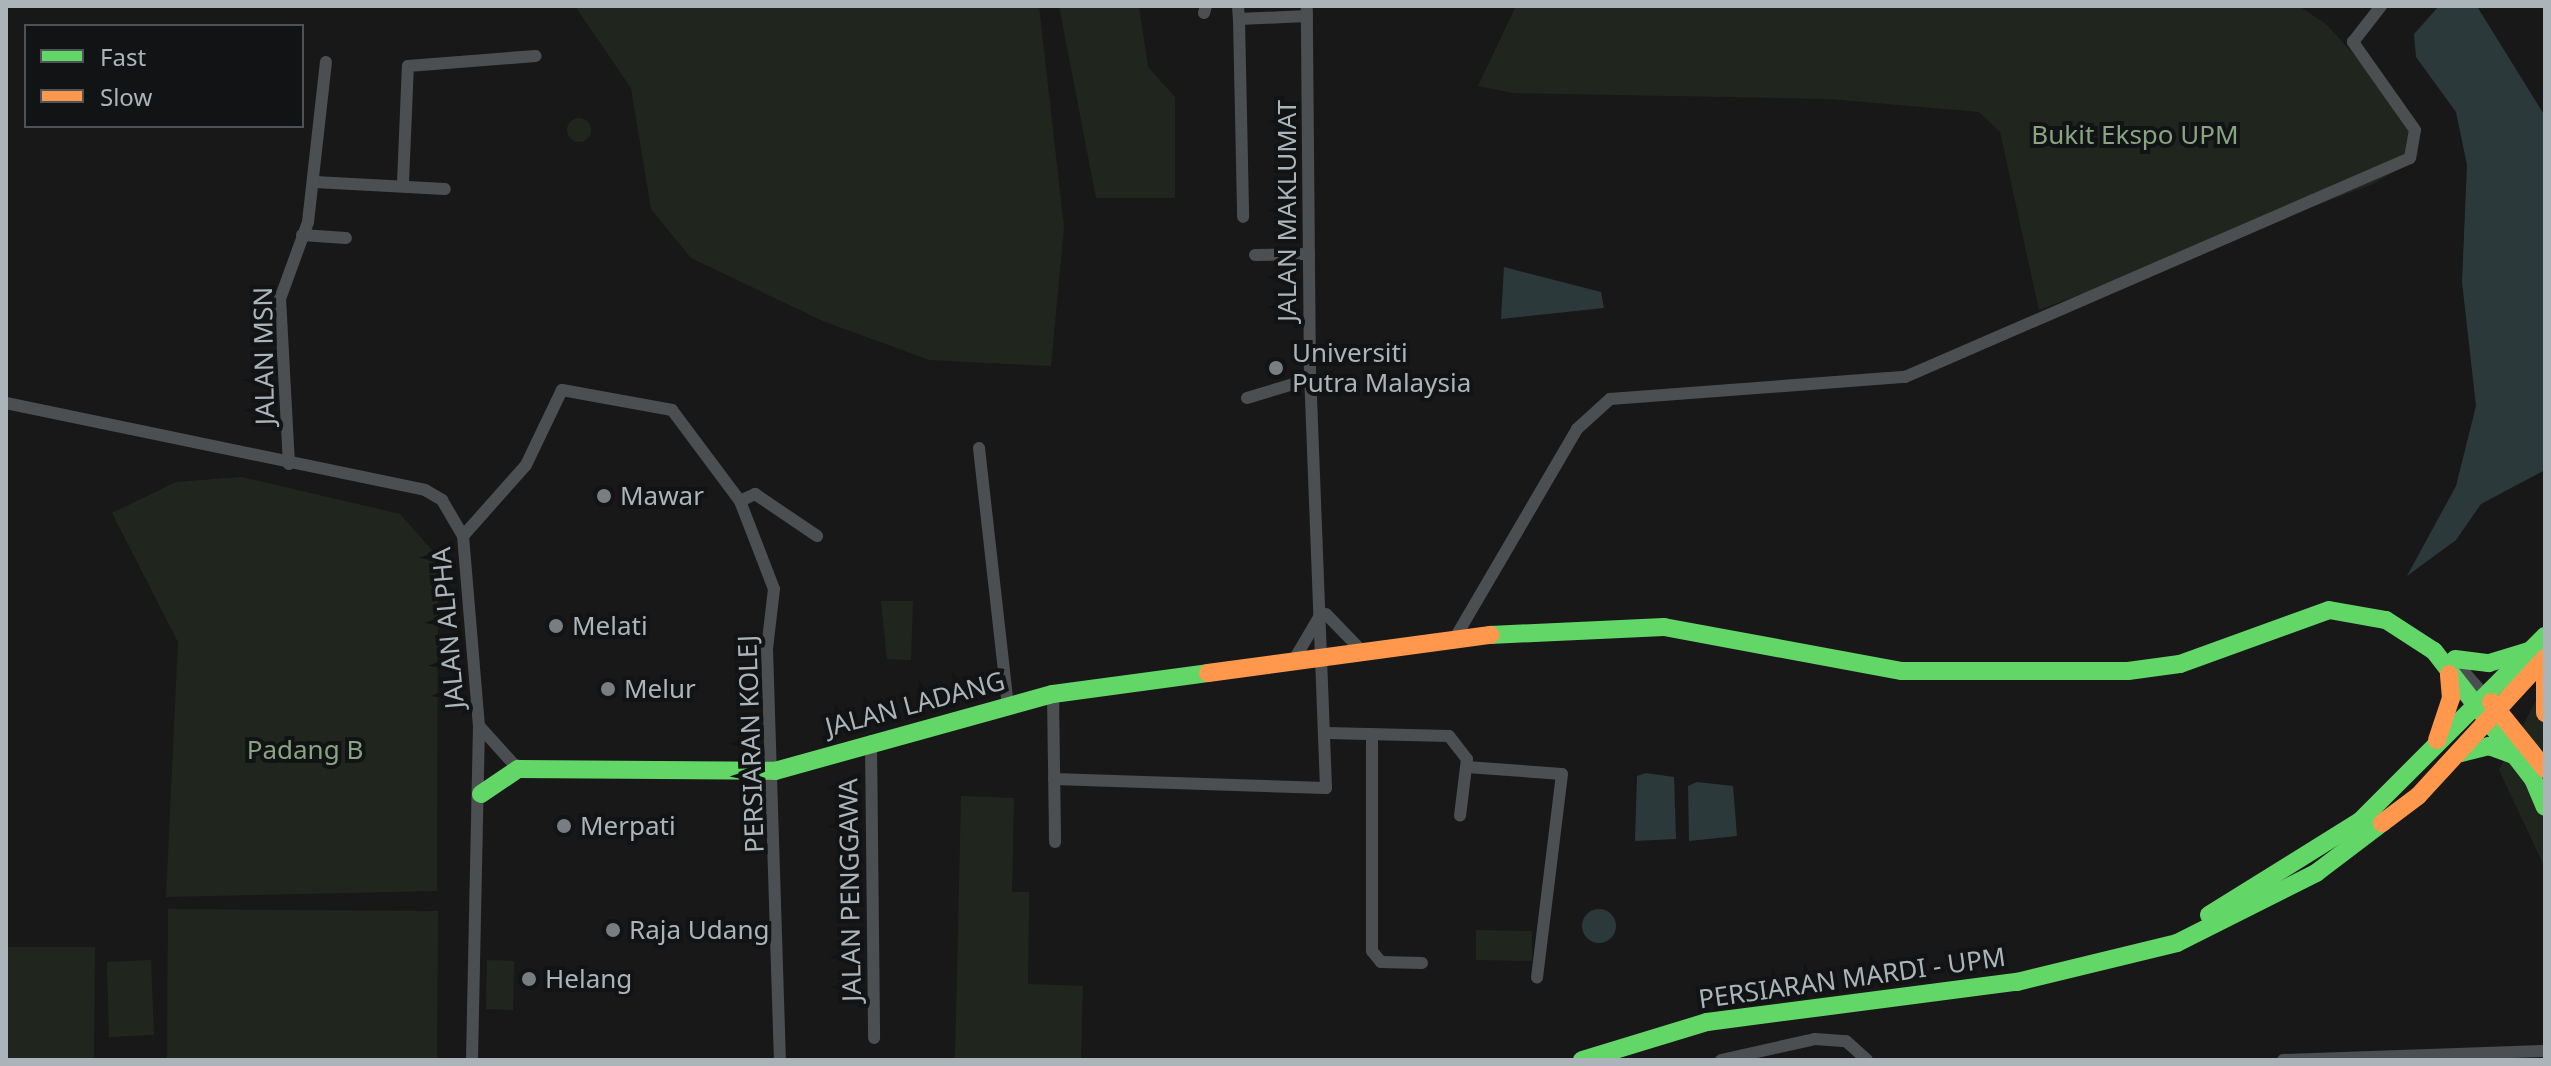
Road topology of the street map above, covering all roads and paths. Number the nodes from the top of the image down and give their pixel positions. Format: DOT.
graph roads {
  1 [pos="2381,6"];
  2 [pos="1307,11"];
  3 [pos="1261,12"];
  4 [pos="1239,13"];
  5 [pos="536,56"];
  6 [pos="326,62"];
  7 [pos="315,182"];
  8 [pos="403,183"];
  9 [pos="445,189"];
  10 [pos="1243,217"];
  11 [pos="302,235"];
  12 [pos="346,238"];
  13 [pos="1309,254"];
  14 [pos="1255,255"];
  15 [pos="1310,379"];
  16 [pos="1247,398"];
  17 [pos="6,403"];
  18 [pos="979,448"];
  19 [pos="289,464"];
  20 [pos="740,501"];
  21 [pos="463,536"];
  22 [pos="817,536"];
  23 [pos="1323,607"];
  24 [pos="2545,636"];
  25 [pos="1455,638"];
  26 [pos="1361,650"];
  27 [pos="2538,654"];
  28 [pos="1324,655"];
  29 [pos="1295,658"];
  30 [pos="2452,666"];
  31 [pos="2545,677"];
  32 [pos="1053,694"];
  33 [pos="1008,706"];
  34 [pos="2487,709"];
  35 [pos="2545,713"];
  36 [pos="479,725"];
  37 [pos="1327,733"];
  38 [pos="1372,734"];
  39 [pos="871,741"];
  40 [pos="2461,753"];
  41 [pos="2514,755"];
  42 [pos="2425,759"];
  43 [pos="1467,767"];
  44 [pos="518,769"];
  45 [pos="2545,769"];
  46 [pos="775,771"];
  47 [pos="1054,779"];
  48 [pos="481,794"];
  49 [pos="2545,807"];
  50 [pos="1460,816"];
  51 [pos="1055,842"];
  52 [pos="2131,952"];
  53 [pos="1422,963"];
  54 [pos="1537,977"];
  55 [pos="874,1038"];
  56 [pos="2545,1051"];
  57 [pos="472,1060"];
  58 [pos="780,1060"];
  59 [pos="1582,1060"];
  60 [pos="1721,1060"];
  61 [pos="1867,1060"];
  62 [pos="2283,1060"];
  63 [pos="2378,1060"];
  1 -- 25 [label="street"];
  2 -- 3 [label="street"];
  2 -- 13 [label="street, JALAN MAKLUMAT"];
  3 -- 4 [label="street"];
  4 -- 10 [label="street"];
  5 -- 8 [label="street"];
  6 -- 7 [label="street, JALAN MSN"];
  7 -- 8 [label="street"];
  7 -- 11 [label="street, JALAN MSN"];
  8 -- 9 [label="street"];
  11 -- 12 [label="street"];
  11 -- 19 [label="street, JALAN MSN"];
  13 -- 14 [label="street"];
  13 -- 15 [label="street, JALAN MAKLUMAT"];
  15 -- 16 [label="street"];
  15 -- 23 [label="street, JALAN MAKLUMAT"];
  17 -- 19 [label="street, JALAN ALPHA"];
  18 -- 33 [label="street"];
  19 -- 21 [label="street, JALAN ALPHA"];
  20 -- 21 [label="street, PERSIARAN KOLEJ"];
  20 -- 22 [label="street"];
  20 -- 46 [label="street, PERSIARAN KOLEJ"];
  21 -- 36 [label="street, JALAN ALPHA"];
  23 -- 26 [label="street"];
  23 -- 28 [label="street, JALAN MAKLUMAT"];
  23 -- 29 [label="street"];
  24 -- 27 [label="street, PERSIARAN MARDI - UPM"];
  25 -- 26 [label="street, JALAN LADANG"];
  25 -- 30 [label="street, JALAN LADANG"];
  26 -- 28 [label="street, JALAN LADANG"];
  27 -- 30 [label="street"];
  27 -- 34 [label="street, PERSIARAN MARDI - UPM"];
  28 -- 29 [label="street, JALAN LADANG"];
  28 -- 37 [label="street, JALAN MAKLUMAT"];
  29 -- 32 [label="street, JALAN LADANG"];
  30 -- 34 [label="street"];
  30 -- 42 [label="street"];
  31 -- 35 [label="street"];
  32 -- 33 [label="street, JALAN LADANG"];
  32 -- 47 [label="street"];
  33 -- 39 [label="street, JALAN LADANG"];
  34 -- 40 [label="street, PERSIARAN MARDI - UPM"];
  34 -- 41 [label="street"];
  34 -- 42 [label="street, PERSIARAN MARDI - UPM"];
  34 -- 45 [label="street"];
  36 -- 44 [label="street"];
  36 -- 48 [label="street, JALAN ALPHA"];
  37 -- 38 [label="street"];
  37 -- 47 [label="street, JALAN MAKLUMAT"];
  38 -- 43 [label="street"];
  38 -- 53 [label="street"];
  39 -- 46 [label="street, JALAN LADANG"];
  39 -- 55 [label="street, JALAN PENGGAWA"];
  40 -- 41 [label="street"];
  40 -- 52 [label="street, PERSIARAN MARDI - UPM"];
  41 -- 49 [label="street"];
  42 -- 52 [label="street, PERSIARAN MARDI - UPM"];
  43 -- 50 [label="street"];
  43 -- 54 [label="street"];
  44 -- 46 [label="street, JALAN LADANG"];
  44 -- 48 [label="street"];
  46 -- 58 [label="street, PERSIARAN KOLEJ"];
  47 -- 51 [label="street"];
  48 -- 57 [label="street, JALAN ALPHA"];
  52 -- 59 [label="street, PERSIARAN MARDI - UPM"];
  56 -- 63 [label="street"];
  60 -- 61 [label="street"];
  62 -- 63 [label="street"];
}
